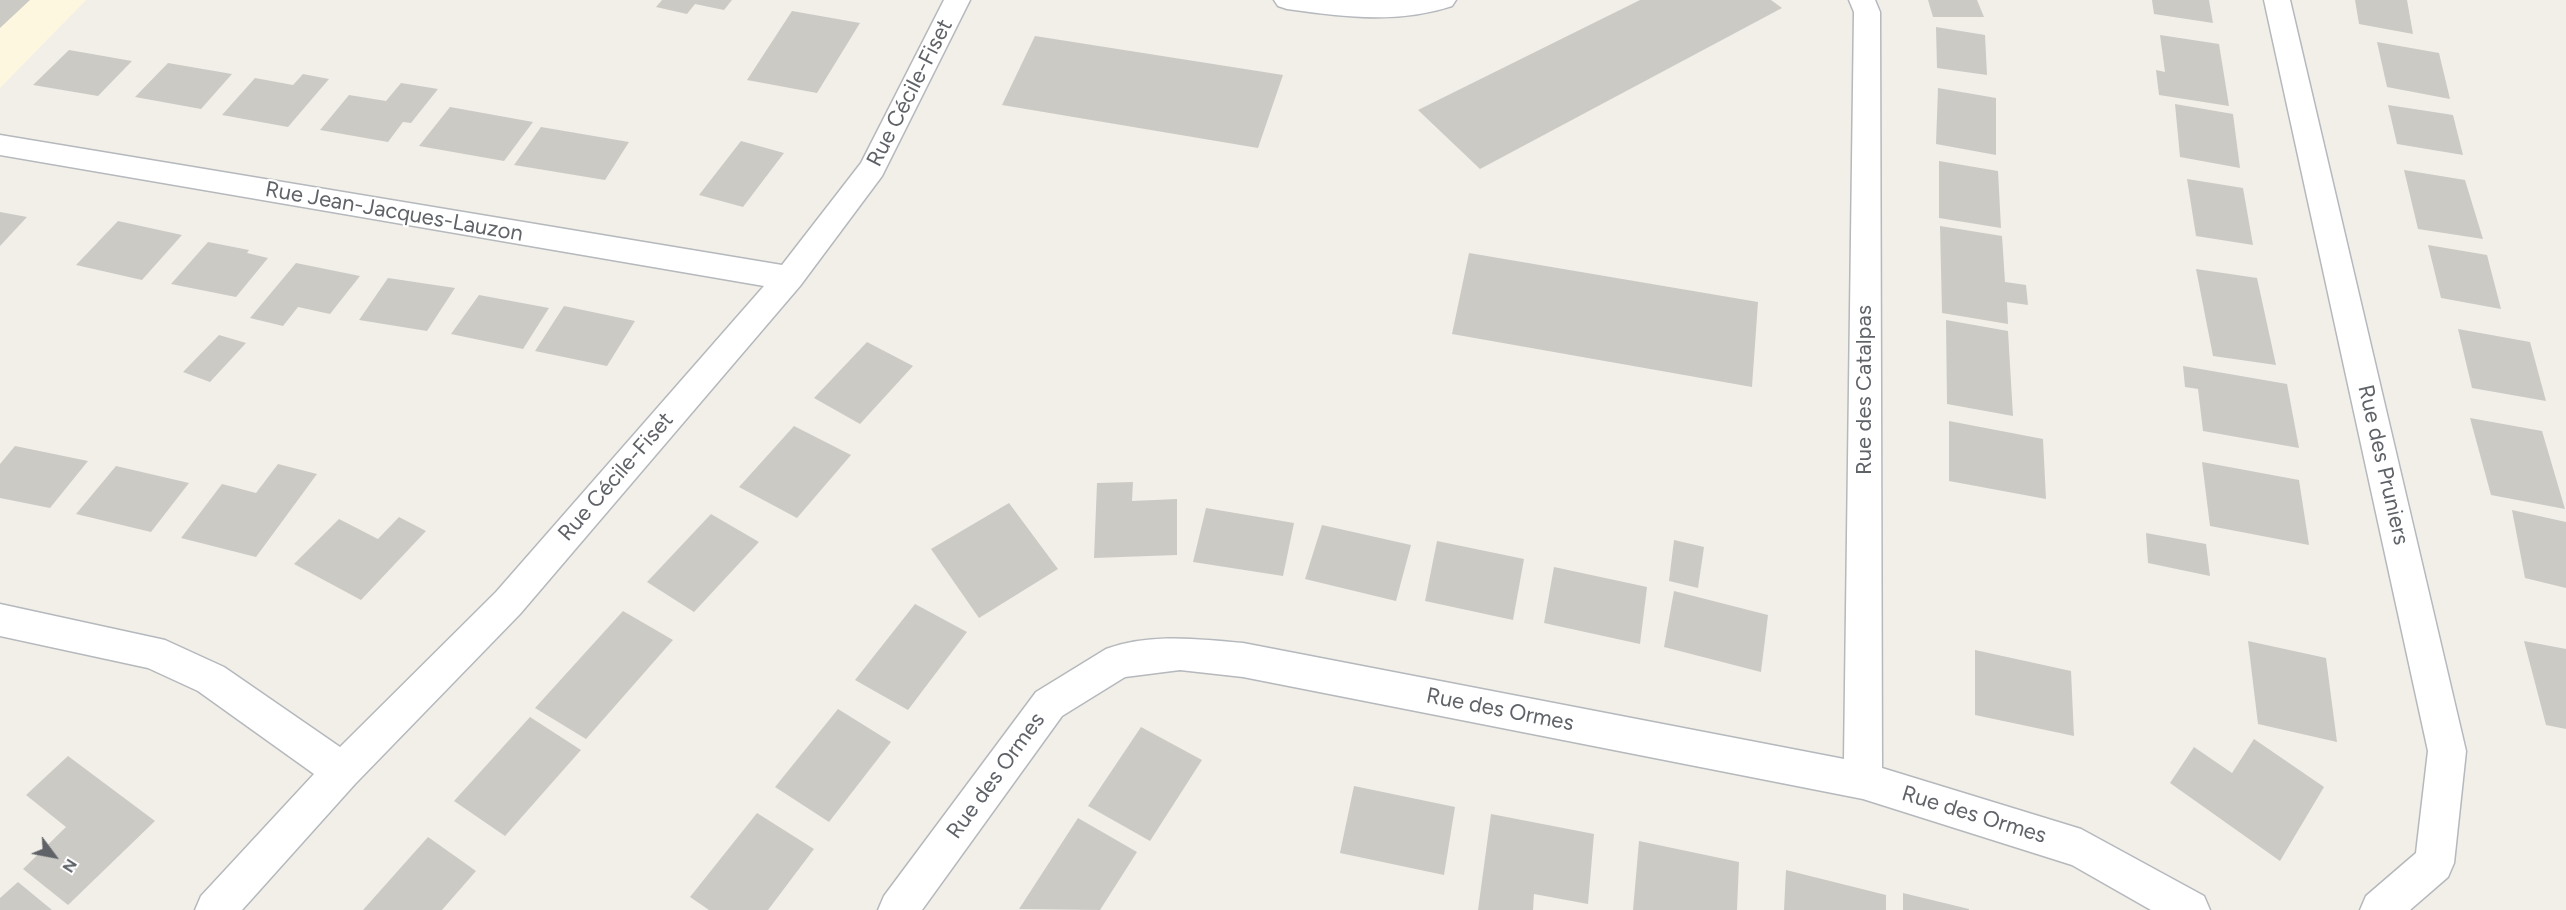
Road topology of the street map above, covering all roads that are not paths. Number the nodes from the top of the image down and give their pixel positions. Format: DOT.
graph roads {
  1 [pos="957,0"];
  2 [pos="1287,0"];
  3 [pos="1443,0"];
  4 [pos="1862,0"];
  5 [pos="2277,0"];
  6 [pos="0,145"];
  7 [pos="789,278"];
  8 [pos="0,620"];
  9 [pos="342,771"];
  10 [pos="1863,781"];
  11 [pos="215,910"];
  12 [pos="898,910"];
  13 [pos="2190,910"];
  14 [pos="2380,910"];
  1 -- 7 [label="street, Rue Cécile-Fiset"];
  2 -- 3 [label="street"];
  4 -- 10 [label="street, Rue des Catalpas"];
  5 -- 14 [label="street, Rue des Pruniers"];
  6 -- 7 [label="street, Rue Jean-Jacques-Lauzon"];
  7 -- 9 [label="street, Rue Cécile-Fiset"];
  8 -- 9 [label="street"];
  9 -- 11 [label="street, Rue Cécile-Fiset"];
  10 -- 12 [label="street, Rue des Ormes"];
  10 -- 13 [label="street, Rue des Ormes"];
}
